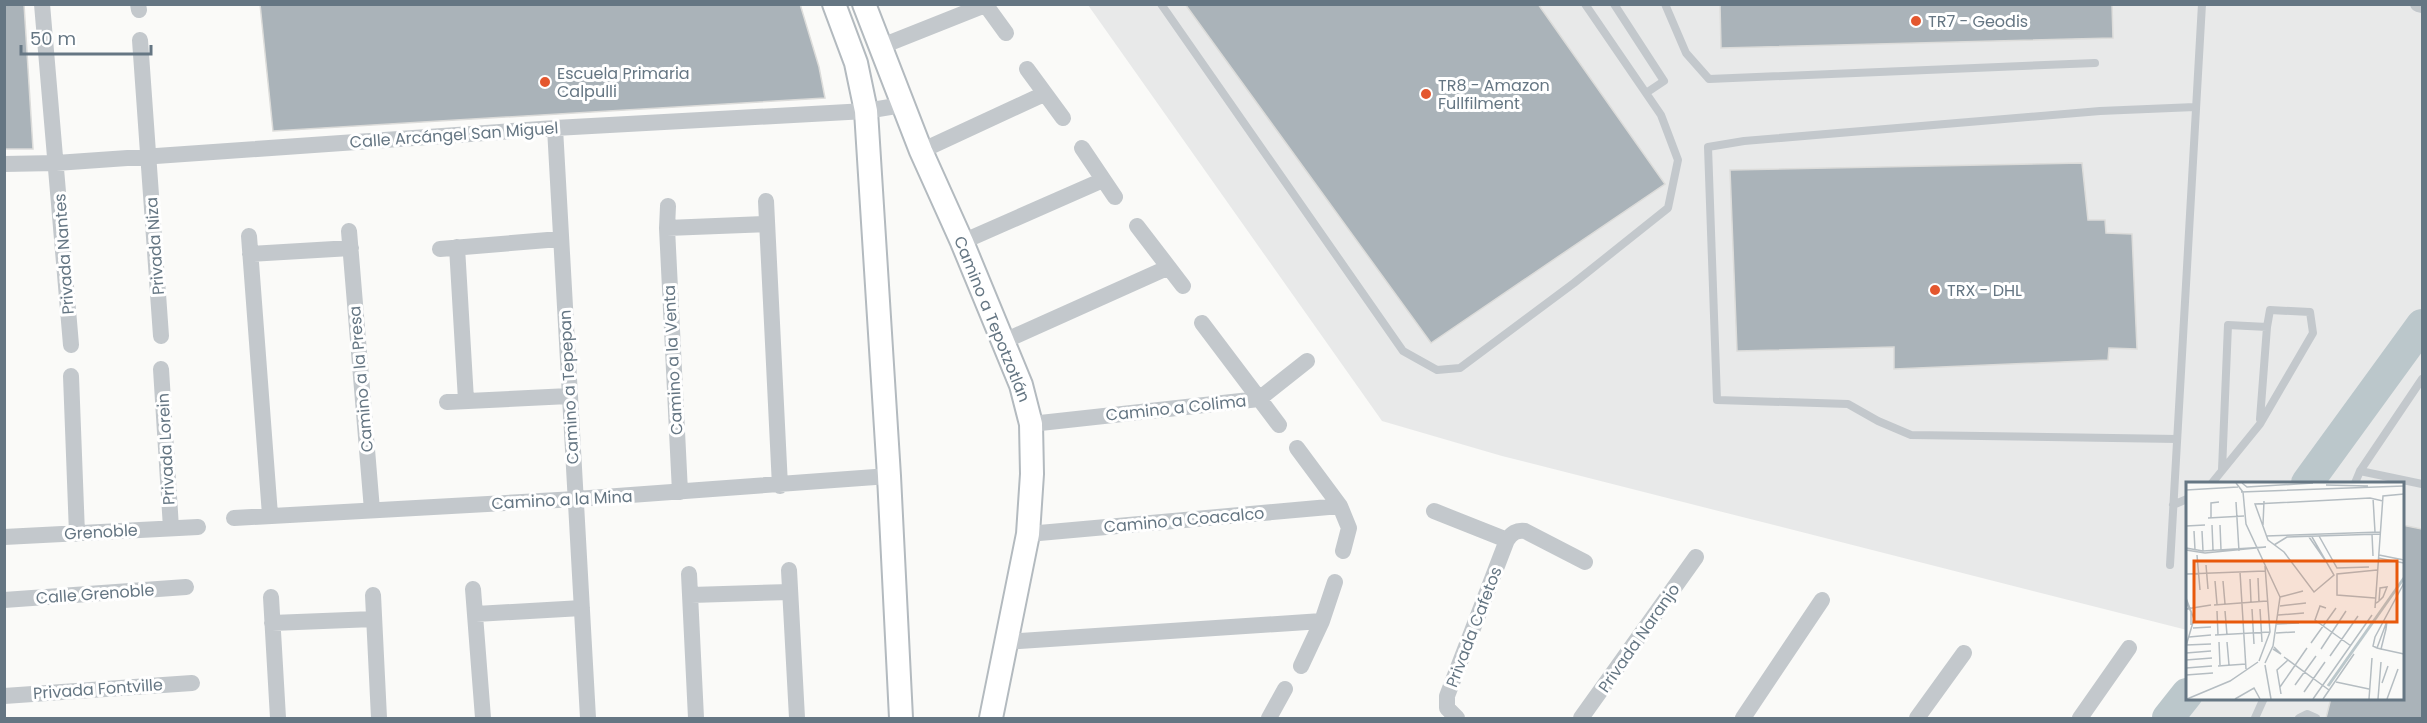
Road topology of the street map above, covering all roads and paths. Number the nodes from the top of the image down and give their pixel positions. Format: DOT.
graph roads {
  1 [pos="42,4"];
  2 [pos="834,4"];
  3 [pos="864,4"];
  4 [pos="1161,4"];
  5 [pos="1585,4"];
  6 [pos="1614,4"];
  7 [pos="1665,4"];
  8 [pos="2202,4"];
  9 [pos="2418,4"];
  10 [pos="985,5"];
  11 [pos="2422,6"];
  12 [pos="1006,33"];
  13 [pos="140,40"];
  14 [pos="882,46"];
  15 [pos="2095,63"];
  16 [pos="1027,69"];
  17 [pos="1646,93"];
  18 [pos="1044,94"];
  19 [pos="902,105"];
  20 [pos="2195,107"];
  21 [pos="866,111"];
  22 [pos="1063,118"];
  23 [pos="555,128"];
  24 [pos="1082,148"];
  25 [pos="921,151"];
  26 [pos="149,156"];
  27 [pos="56,163"];
  28 [pos="4,164"];
  29 [pos="1103,180"];
  30 [pos="1115,197"];
  31 [pos="766,201"];
  32 [pos="668,206"];
  33 [pos="767,224"];
  34 [pos="1137,226"];
  35 [pos="667,228"];
  36 [pos="349,231"];
  37 [pos="249,236"];
  38 [pos="560,239"];
  39 [pos="962,242"];
  40 [pos="351,248"];
  41 [pos="457,248"];
  42 [pos="440,249"];
  43 [pos="250,254"];
  44 [pos="1167,268"];
  45 [pos="1183,286"];
  46 [pos="1202,323"];
  47 [pos="2267,327"];
  48 [pos="161,336"];
  49 [pos="1002,342"];
  50 [pos="71,345"];
  51 [pos="1307,361"];
  52 [pos="161,369"];
  53 [pos="71,376"];
  54 [pos="2422,379"];
  55 [pos="569,396"];
  56 [pos="1259,399"];
  57 [pos="466,400"];
  58 [pos="447,402"];
  59 [pos="1031,424"];
  60 [pos="2260,424"];
  61 [pos="1279,425"];
  62 [pos="2177,439"];
  63 [pos="1297,448"];
  64 [pos="2222,470"];
  65 [pos="2360,471"];
  66 [pos="890,476"];
  67 [pos="2213,482"];
  68 [pos="2355,482"];
  69 [pos="2422,484"];
  70 [pos="780,486"];
  71 [pos="680,492"];
  72 [pos="576,499"];
  73 [pos="2186,499"];
  74 [pos="2173,505"];
  75 [pos="1340,506"];
  76 [pos="372,510"];
  77 [pos="1434,511"];
  78 [pos="270,515"];
  79 [pos="234,518"];
  80 [pos="198,527"];
  81 [pos="171,528"];
  82 [pos="77,534"];
  83 [pos="1028,534"];
  84 [pos="4,537"];
  85 [pos="1510,537"];
  86 [pos="1343,551"];
  87 [pos="1696,557"];
  88 [pos="1585,562"];
  89 [pos="2170,565"];
  90 [pos="789,570"];
  91 [pos="689,574"];
  92 [pos="1335,582"];
  93 [pos="186,587"];
  94 [pos="473,589"];
  95 [pos="790,592"];
  96 [pos="373,595"];
  97 [pos="691,595"];
  98 [pos="271,597"];
  99 [pos="4,600"];
  100 [pos="1822,600"];
  101 [pos="582,608"];
  102 [pos="476,614"];
  103 [pos="374,619"];
  104 [pos="1322,621"];
  105 [pos="272,622"];
  106 [pos="1006,642"];
  107 [pos="2128,648"];
  108 [pos="1964,652"];
  109 [pos="1301,666"];
  110 [pos="192,683"];
  111 [pos="1285,689"];
  112 [pos="4,696"];
  113 [pos="2264,699"];
  114 [pos="278,718"];
  115 [pos="379,718"];
  116 [pos="483,718"];
  117 [pos="588,718"];
  118 [pos="696,718"];
  119 [pos="797,718"];
  120 [pos="901,718"];
  121 [pos="991,718"];
  122 [pos="1269,718"];
  123 [pos="1457,718"];
  124 [pos="1581,718"];
  125 [pos="1743,718"];
  126 [pos="1917,718"];
  127 [pos="2080,718"];
  128 [pos="2255,718"];
  129 [pos="2299,718"];
  130 [pos="2316,718"];
  1 -- 27 [label="street, Privada Nantes"];
  2 -- 21 [label="main road"];
  3 -- 14 [label="main road, Camino a Tepotzotlán"];
  4 -- 17 [label="lane"];
  5 -- 17 [label="lane"];
  6 -- 17 [label="lane"];
  7 -- 15 [label="lane"];
  8 -- 20 [label="lane"];
  9 -- 11 [label="street"];
  10 -- 12 [label="street"];
  10 -- 14 [label="street"];
  13 -- 26 [label="street, Privada Niza"];
  14 -- 19 [label="main road, Camino a Tepotzotlán"];
  16 -- 18 [label="street"];
  18 -- 22 [label="street"];
  18 -- 25 [label="street"];
  19 -- 21 [label="street, Calle Arcángel San Miguel"];
  19 -- 25 [label="main road, Camino a Tepotzotlán"];
  20 -- 62 [label="lane"];
  20 -- 62 [label="lane"];
  21 -- 23 [label="street, Calle Arcángel San Miguel"];
  21 -- 66 [label="main road"];
  23 -- 26 [label="street, Calle Arcángel San Miguel"];
  23 -- 38 [label="street, Camino a Tepepan"];
  24 -- 29 [label="street"];
  25 -- 39 [label="main road, Camino a Tepotzotlán"];
  26 -- 27 [label="street, Calle Arcángel San Miguel"];
  26 -- 48 [label="street, Privada Niza"];
  27 -- 28 [label="street, Calle Arcángel San Miguel"];
  27 -- 50 [label="street, Privada Nantes"];
  29 -- 30 [label="street"];
  29 -- 39 [label="street"];
  31 -- 33 [label="street"];
  32 -- 35 [label="street, Camino a la Venta"];
  33 -- 35 [label="street"];
  33 -- 70 [label="street"];
  34 -- 44 [label="street"];
  35 -- 71 [label="street, Camino a la Venta"];
  36 -- 40 [label="street, Camino a la Presa"];
  37 -- 43 [label="street"];
  38 -- 41 [label="street"];
  38 -- 55 [label="street, Camino a Tepepan"];
  39 -- 49 [label="main road, Camino a Tepotzotlán"];
  40 -- 43 [label="street"];
  40 -- 76 [label="street, Camino a la Presa"];
  41 -- 42 [label="street"];
  41 -- 57 [label="street"];
  43 -- 78 [label="street"];
  44 -- 45 [label="street"];
  44 -- 49 [label="street"];
  46 -- 56 [label="street"];
  47 -- 60 [label="lane"];
  47 -- 60 [label="lane"];
  47 -- 64 [label="lane"];
  49 -- 59 [label="main road, Camino a Tepotzotlán"];
  51 -- 56 [label="street, Camino a Colima"];
  52 -- 81 [label="street, Privada Lorein"];
  53 -- 82 [label="street"];
  54 -- 65 [label="lane"];
  55 -- 57 [label="street"];
  55 -- 72 [label="street, Camino a Tepepan"];
  56 -- 59 [label="street, Camino a Colima"];
  56 -- 61 [label="street"];
  57 -- 58 [label="street"];
  59 -- 83 [label="main road, Camino a Tepotzotlán"];
  60 -- 64 [label="lane"];
  62 -- 74 [label="lane"];
  63 -- 75 [label="street"];
  64 -- 67 [label="lane"];
  65 -- 68 [label="lane"];
  65 -- 69 [label="lane"];
  66 -- 70 [label="street, Camino a la Mina"];
  66 -- 120 [label="main road"];
  70 -- 71 [label="street, Camino a la Mina"];
  71 -- 72 [label="street, Camino a la Mina"];
  72 -- 76 [label="street, Camino a la Mina"];
  72 -- 101 [label="street, Camino a Tepepan"];
  73 -- 74 [label="lane"];
  74 -- 89 [label="lane"];
  75 -- 83 [label="street, Camino a Coacalco"];
  75 -- 86 [label="street"];
  76 -- 78 [label="street, Camino a la Mina"];
  77 -- 85 [label="street"];
  78 -- 79 [label="street, Camino a la Mina"];
  80 -- 81 [label="street, Grenoble"];
  81 -- 82 [label="street, Grenoble"];
  82 -- 84 [label="street, Grenoble"];
  83 -- 106 [label="main road, Camino a Tepotzotlán"];
  85 -- 88 [label="street"];
  85 -- 123 [label="street, Privada Cafetos"];
  87 -- 124 [label="street, Privada Naranjo"];
  90 -- 95 [label="street"];
  91 -- 97 [label="street"];
  92 -- 104 [label="street"];
  93 -- 99 [label="street, Calle Grenoble"];
  94 -- 102 [label="street"];
  95 -- 97 [label="street"];
  95 -- 119 [label="street"];
  96 -- 103 [label="street"];
  97 -- 118 [label="street"];
  98 -- 105 [label="street"];
  100 -- 125 [label="street"];
  101 -- 102 [label="street"];
  101 -- 117 [label="street, Camino a Tepepan"];
  102 -- 116 [label="street"];
  103 -- 105 [label="street"];
  103 -- 115 [label="street"];
  104 -- 106 [label="street"];
  104 -- 109 [label="street"];
  105 -- 114 [label="street"];
  106 -- 121 [label="main road, Camino a Tepotzotlán"];
  107 -- 127 [label="street"];
  108 -- 126 [label="street"];
  110 -- 112 [label="street, Privada Fontville"];
  111 -- 122 [label="street"];
  113 -- 128 [label="lane"];
  129 -- 130 [label="lane"];
}
